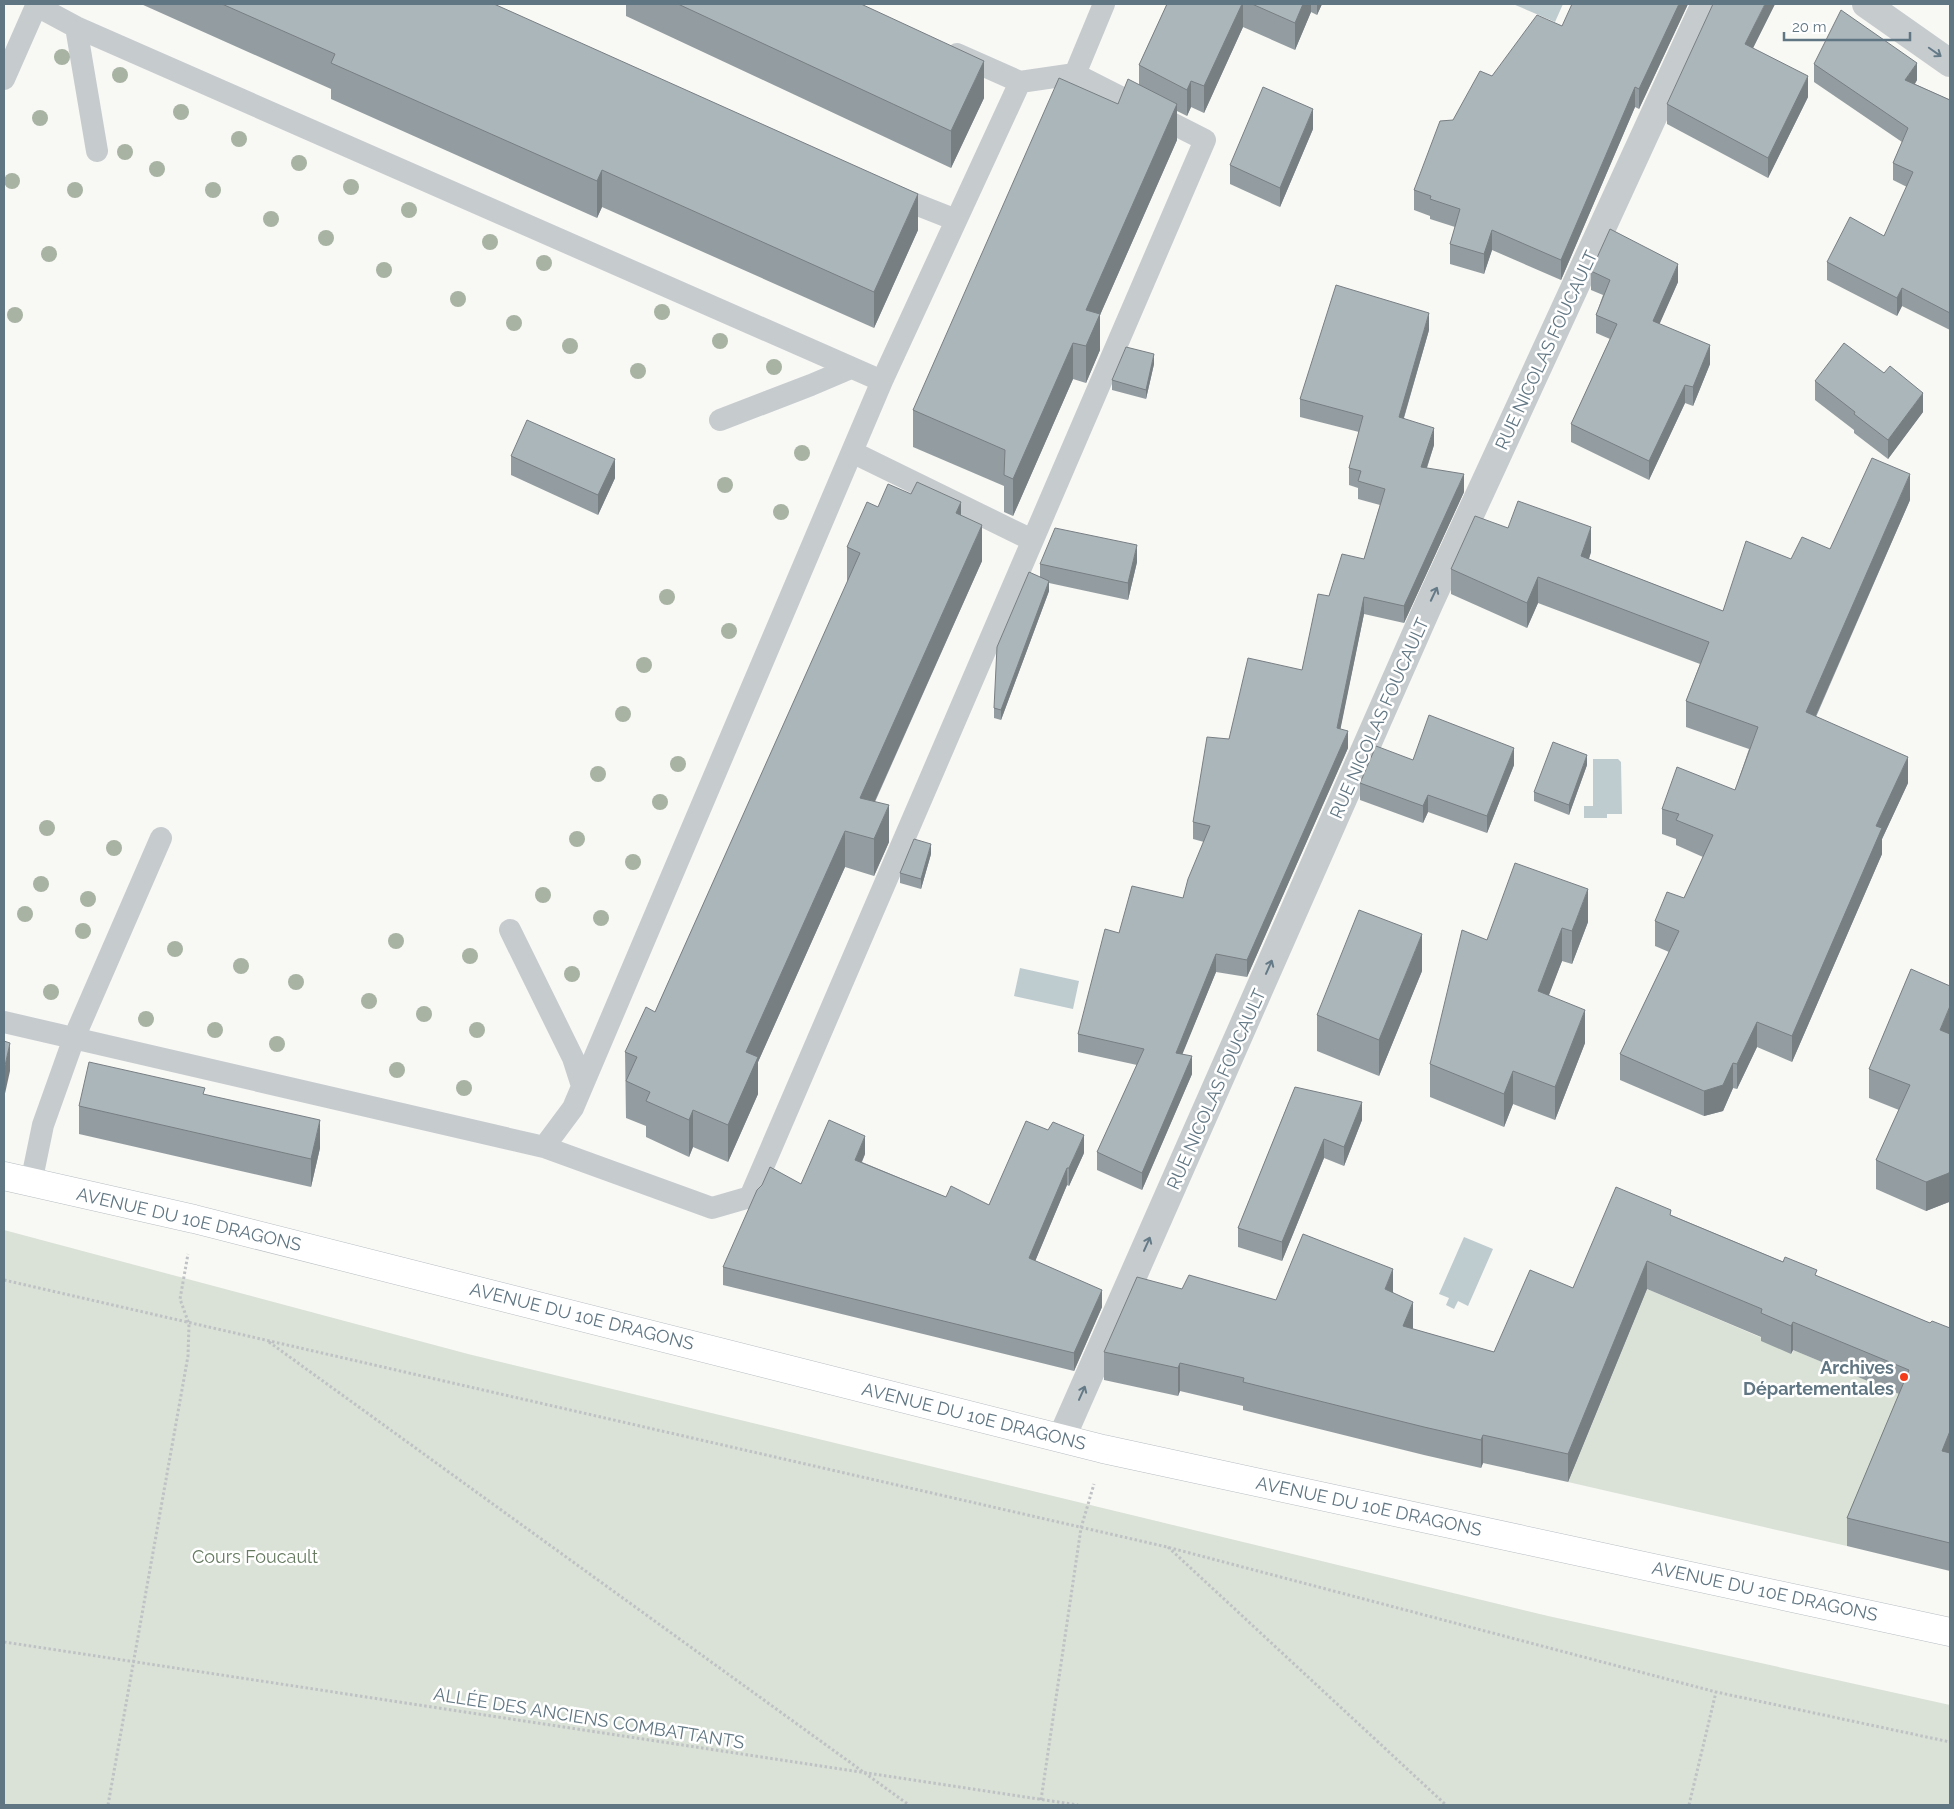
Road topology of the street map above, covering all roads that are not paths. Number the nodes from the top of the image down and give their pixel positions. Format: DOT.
graph roads {
  1 [pos="1104,4"];
  2 [pos="1705,4"];
  3 [pos="1866,4"];
  4 [pos="37,5"];
  5 [pos="76,27"];
  6 [pos="942,47"];
  7 [pos="1950,63"];
  8 [pos="1075,74"];
  9 [pos="4,79"];
  10 [pos="1020,82"];
  11 [pos="97,151"];
  12 [pos="867,184"];
  13 [pos="956,220"];
  14 [pos="851,368"];
  15 [pos="882,381"];
  16 [pos="720,420"];
  17 [pos="852,452"];
  18 [pos="1032,540"];
  19 [pos="161,838"];
  20 [pos="510,930"];
  21 [pos="4,1022"];
  22 [pos="74,1038"];
  23 [pos="582,1086"];
  24 [pos="544,1147"];
  25 [pos="4,1176"];
  26 [pos="30,1183"];
  27 [pos="1062,1437"];
  28 [pos="1950,1632"];
  1 -- 8 [label="lane"];
  27 -- 2 [label="street, RUE NICOLAS FOUCAULT, one-way"];
  3 -- 7 [label="street, one-way"];
  4 -- 5 [label="lane"];
  4 -- 9 [label="lane"];
  5 -- 11 [label="lane"];
  5 -- 14 [label="lane"];
  6 -- 10 [label="lane"];
  8 -- 10 [label="lane"];
  8 -- 18 [label="lane"];
  10 -- 13 [label="lane"];
  12 -- 13 [label="lane"];
  13 -- 15 [label="lane"];
  14 -- 15 [label="lane"];
  14 -- 16 [label="lane"];
  15 -- 17 [label="lane"];
  17 -- 18 [label="lane"];
  17 -- 23 [label="lane"];
  18 -- 24 [label="lane"];
  19 -- 22 [label="lane"];
  20 -- 23 [label="lane"];
  21 -- 22 [label="lane"];
  22 -- 24 [label="lane"];
  22 -- 26 [label="lane"];
  23 -- 24 [label="lane"];
  25 -- 26 [label="main road, AVENUE DU 10E DRAGONS"];
  26 -- 27 [label="main road, AVENUE DU 10E DRAGONS"];
  27 -- 28 [label="main road, AVENUE DU 10E DRAGONS"];
}
